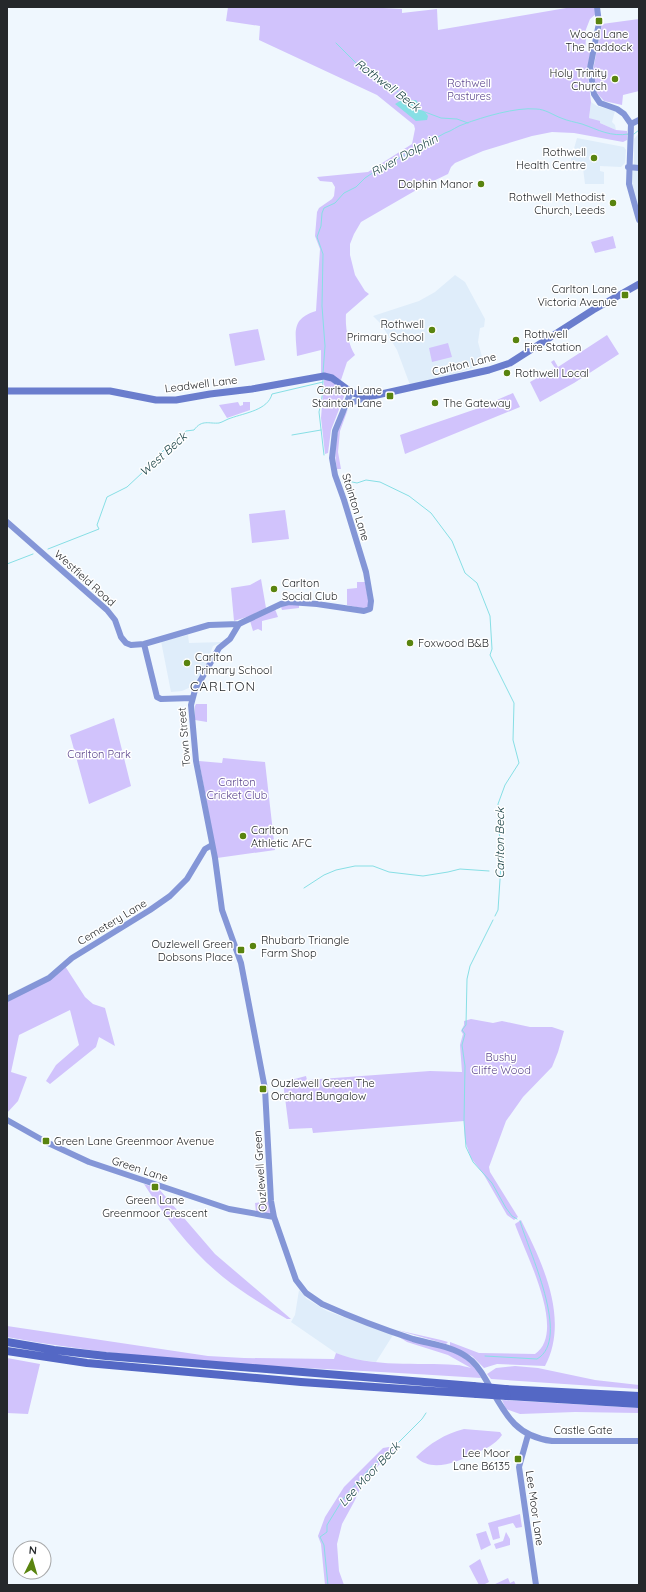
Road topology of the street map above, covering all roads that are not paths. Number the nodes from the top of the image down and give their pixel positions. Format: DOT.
graph roads {
  1 [pos="597,7"];
  2 [pos="639,120"];
  3 [pos="631,124"];
  4 [pos="628,166"];
  5 [pos="639,168"];
  6 [pos="639,220"];
  7 [pos="639,284"];
  8 [pos="7,391"];
  9 [pos="351,392"];
  10 [pos="368,396"];
  11 [pos="345,405"];
  12 [pos="7,522"];
  13 [pos="239,624"];
  14 [pos="144,644"];
  15 [pos="192,698"];
  16 [pos="212,845"];
  17 [pos="7,999"];
  18 [pos="7,1120"];
  19 [pos="274,1217"];
  20 [pos="7,1342"];
  21 [pos="7,1351"];
  22 [pos="506,1392"];
  23 [pos="639,1396"];
  24 [pos="639,1404"];
  25 [pos="528,1435"];
  26 [pos="639,1441"];
  27 [pos="536,1585"];
  1 -- 3 [label="street"];
  2 -- 3 [label="street"];
  3 -- 4 [label="street"];
  4 -- 5 [label="street"];
  4 -- 6 [label="street"];
  7 -- 10 [label="main road, Carlton Lane"];
  8 -- 9 [label="main road, Leadwell Lane"];
  9 -- 10 [label="main road, Leadwell Lane"];
  9 -- 11 [label="street, Stainton Lane"];
  10 -- 11 [label="street"];
  11 -- 13 [label="street, Stainton Lane"];
  12 -- 14 [label="street, Westfield Road"];
  13 -- 14 [label="street"];
  13 -- 15 [label="street"];
  14 -- 15 [label="street"];
  15 -- 16 [label="street, Town Street"];
  16 -- 17 [label="street, Cemetery Lane"];
  16 -- 19 [label="street, Ouzlewell Green"];
  18 -- 19 [label="street, Green Lane"];
  19 -- 25 [label="street, Ouzlewell Green"];
  20 -- 22 [label="highway, bridge"];
  21 -- 22 [label="highway, bridge"];
  22 -- 23 [label="highway"];
  22 -- 24 [label="highway"];
  25 -- 26 [label="street, Castle Gate"];
  25 -- 27 [label="street, Lee Moor Lane"];
}
